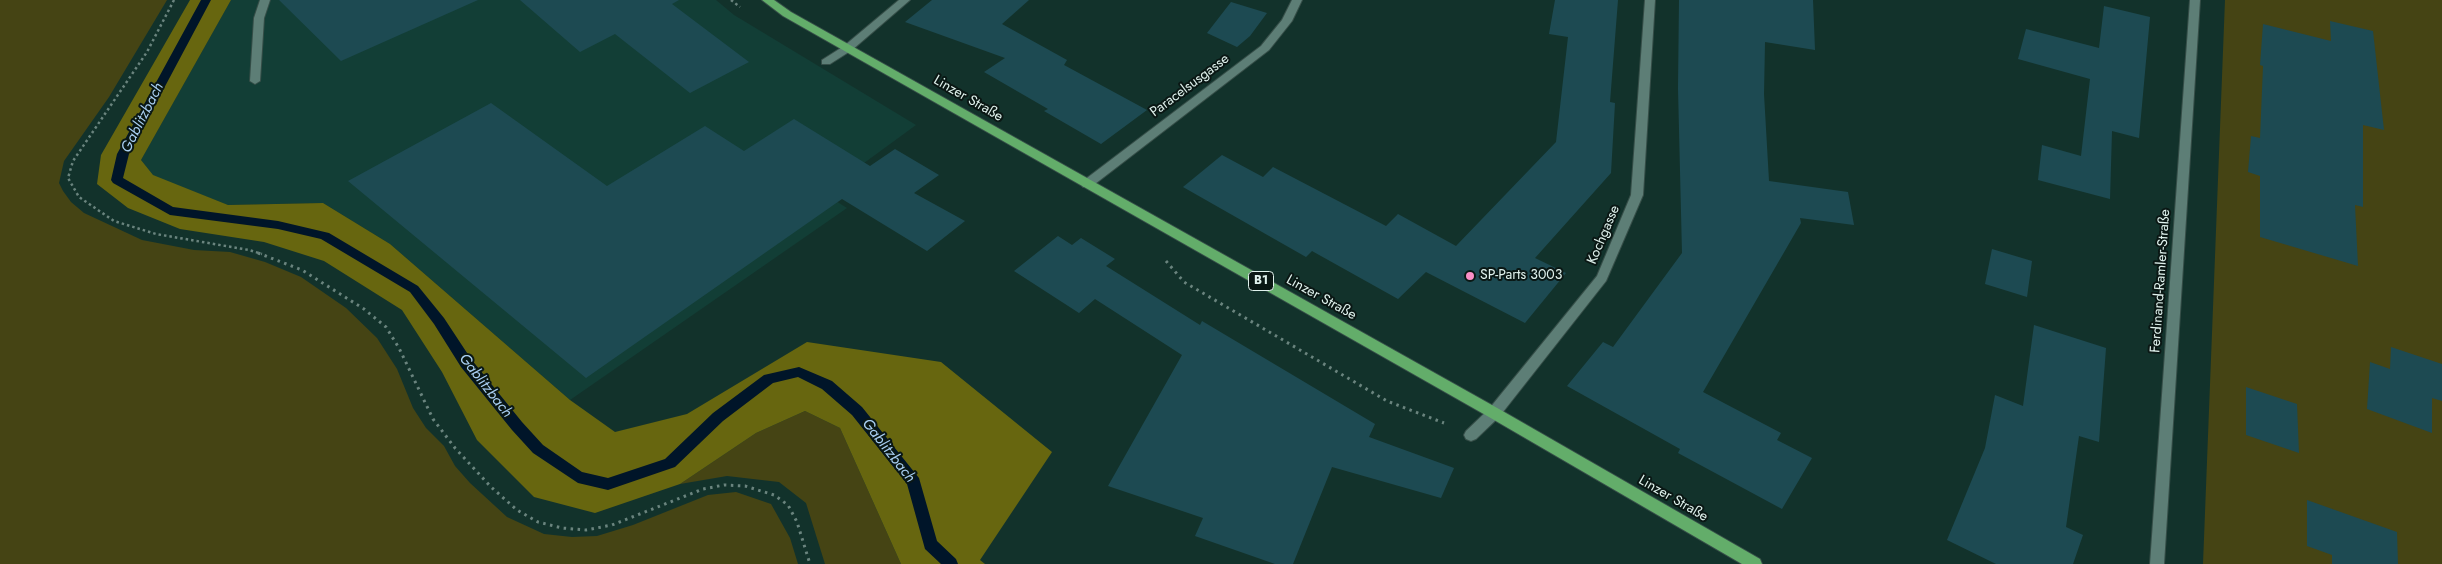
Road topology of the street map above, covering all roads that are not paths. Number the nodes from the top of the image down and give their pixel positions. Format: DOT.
graph roads {
  1 [pos="265,0"];
  2 [pos="767,0"];
  3 [pos="905,0"];
  4 [pos="1297,0"];
  5 [pos="1650,0"];
  6 [pos="2195,0"];
  7 [pos="848,48"];
  8 [pos="826,62"];
  9 [pos="255,81"];
  10 [pos="1087,184"];
  11 [pos="1494,412"];
  12 [pos="1471,434"];
  13 [pos="1755,564"];
  14 [pos="2157,564"];
  1 -- 9 [label="street"];
  2 -- 7 [label="main road, Linzer Straße / B1"];
  3 -- 7 [label="street"];
  4 -- 10 [label="street, Paracelsusgasse"];
  5 -- 11 [label="street, Kochgasse"];
  6 -- 14 [label="street, Ferdinand-Ramler-Straße"];
  7 -- 8 [label="street"];
  7 -- 10 [label="main road, Linzer Straße / B1"];
  10 -- 11 [label="main road, Linzer Straße / B1"];
  11 -- 12 [label="street, Kochgasse"];
  11 -- 13 [label="main road, Linzer Straße / B1"];
}
